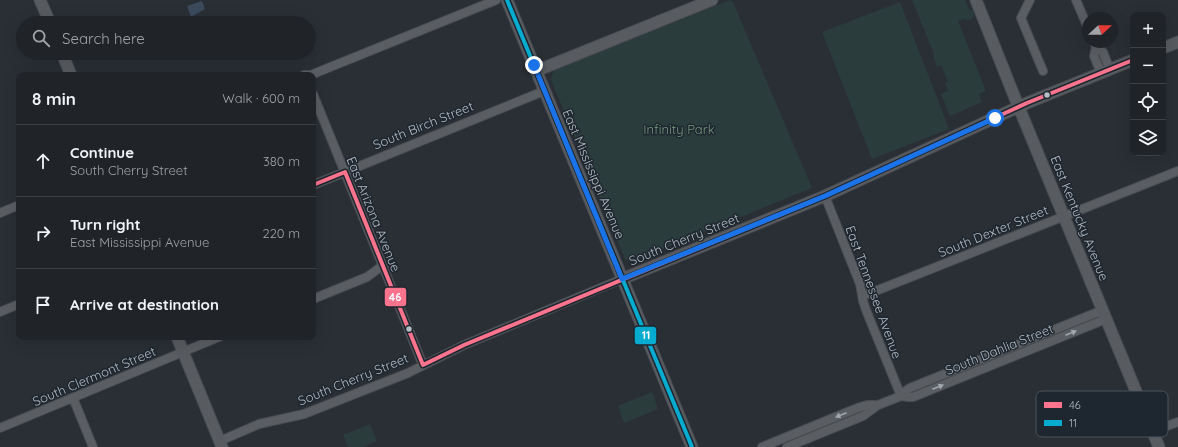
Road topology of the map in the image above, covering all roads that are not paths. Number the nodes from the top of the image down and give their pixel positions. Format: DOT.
graph roads {
  1 [pos="40,0"];
  2 [pos="496,0"];
  3 [pos="507,0"];
  4 [pos="712,0"];
  5 [pos="976,0"];
  6 [pos="1030,0"];
  7 [pos="1076,0"];
  8 [pos="1082,14"];
  9 [pos="47,16"];
  10 [pos="1178,42"];
  11 [pos="1166,47"];
  12 [pos="1095,48"];
  13 [pos="65,60"];
  14 [pos="1130,61"];
  15 [pos="536,71"];
  16 [pos="1043,71"];
  17 [pos="70,72"];
  18 [pos="1105,72"];
  19 [pos="316,73"];
  20 [pos="544,91"];
  21 [pos="316,101"];
  22 [pos="1019,107"];
  23 [pos="1178,171"];
  24 [pos="345,172"];
  25 [pos="316,184"];
  26 [pos="825,196"];
  27 [pos="16,206"];
  28 [pos="0,213"];
  29 [pos="1064,216"];
  30 [pos="382,266"];
  31 [pos="622,279"];
  32 [pos="863,296"];
  33 [pos="316,298"];
  34 [pos="16,305"];
  35 [pos="0,312"];
  36 [pos="1104,315"];
  37 [pos="178,340"];
  38 [pos="212,340"];
  39 [pos="183,352"];
  40 [pos="423,365"];
  41 [pos="1136,391"];
  42 [pos="901,396"];
  43 [pos="73,398"];
  44 [pos="878,405"];
  45 [pos="1178,422"];
  46 [pos="1168,426"];
  47 [pos="0,428"];
  48 [pos="1155,437"];
  49 [pos="221,444"];
  50 [pos="93,447"];
  51 [pos="692,447"];
  52 [pos="762,447"];
  53 [pos="786,447"];
  54 [pos="1159,447"];
  1 -- 9 [label="street"];
  2 -- 19 [label="street"];
  3 -- 15 [label="street, East Mississippi Avenue"];
  4 -- 15 [label="street"];
  5 -- 22 [label="street, East Kentucky Avenue"];
  6 -- 16 [label="street"];
  7 -- 8 [label="street"];
  10 -- 11 [label="street"];
  12 -- 18 [label="street"];
  13 -- 17 [label="street"];
  14 -- 18 [label="street, South Cherry Street"];
  15 -- 20 [label="street, East Mississippi Avenue"];
  18 -- 22 [label="street, South Cherry Street"];
  20 -- 24 [label="street, South Birch Street"];
  20 -- 31 [label="street, East Mississippi Avenue"];
  21 -- 24 [label="street, East Arizona Avenue"];
  22 -- 26 [label="street, South Cherry Street"];
  22 -- 29 [label="street, East Kentucky Avenue"];
  23 -- 29 [label="street, South Dexter Street"];
  24 -- 25 [label="street, South Birch Street"];
  24 -- 30 [label="street, East Arizona Avenue"];
  26 -- 31 [label="street, South Cherry Street"];
  26 -- 32 [label="street, East Tennessee Avenue"];
  27 -- 28 [label="street"];
  29 -- 32 [label="street, South Dexter Street"];
  29 -- 36 [label="street, East Kentucky Avenue"];
  30 -- 33 [label="street"];
  30 -- 40 [label="street, East Arizona Avenue"];
  31 -- 40 [label="street, South Cherry Street"];
  31 -- 51 [label="street, East Mississippi Avenue"];
  32 -- 42 [label="street, East Tennessee Avenue"];
  34 -- 35 [label="street"];
  36 -- 41 [label="street, East Kentucky Avenue"];
  36 -- 42 [label="street, South Dahlia Street"];
  37 -- 39 [label="street"];
  38 -- 39 [label="street, South Clermont Street"];
  39 -- 43 [label="street, South Clermont Street"];
  39 -- 49 [label="street"];
  40 -- 49 [label="street, South Cherry Street"];
  42 -- 44 [label="street, South Dahlia Street"];
  43 -- 47 [label="street, South Clermont Street"];
  43 -- 50 [label="street"];
  44 -- 52 [label="street, South Dahlia Street, one-way"];
  44 -- 53 [label="street, South Dahlia Street"];
  45 -- 46 [label="street"];
  48 -- 54 [label="street, East Kentucky Avenue"];
}
